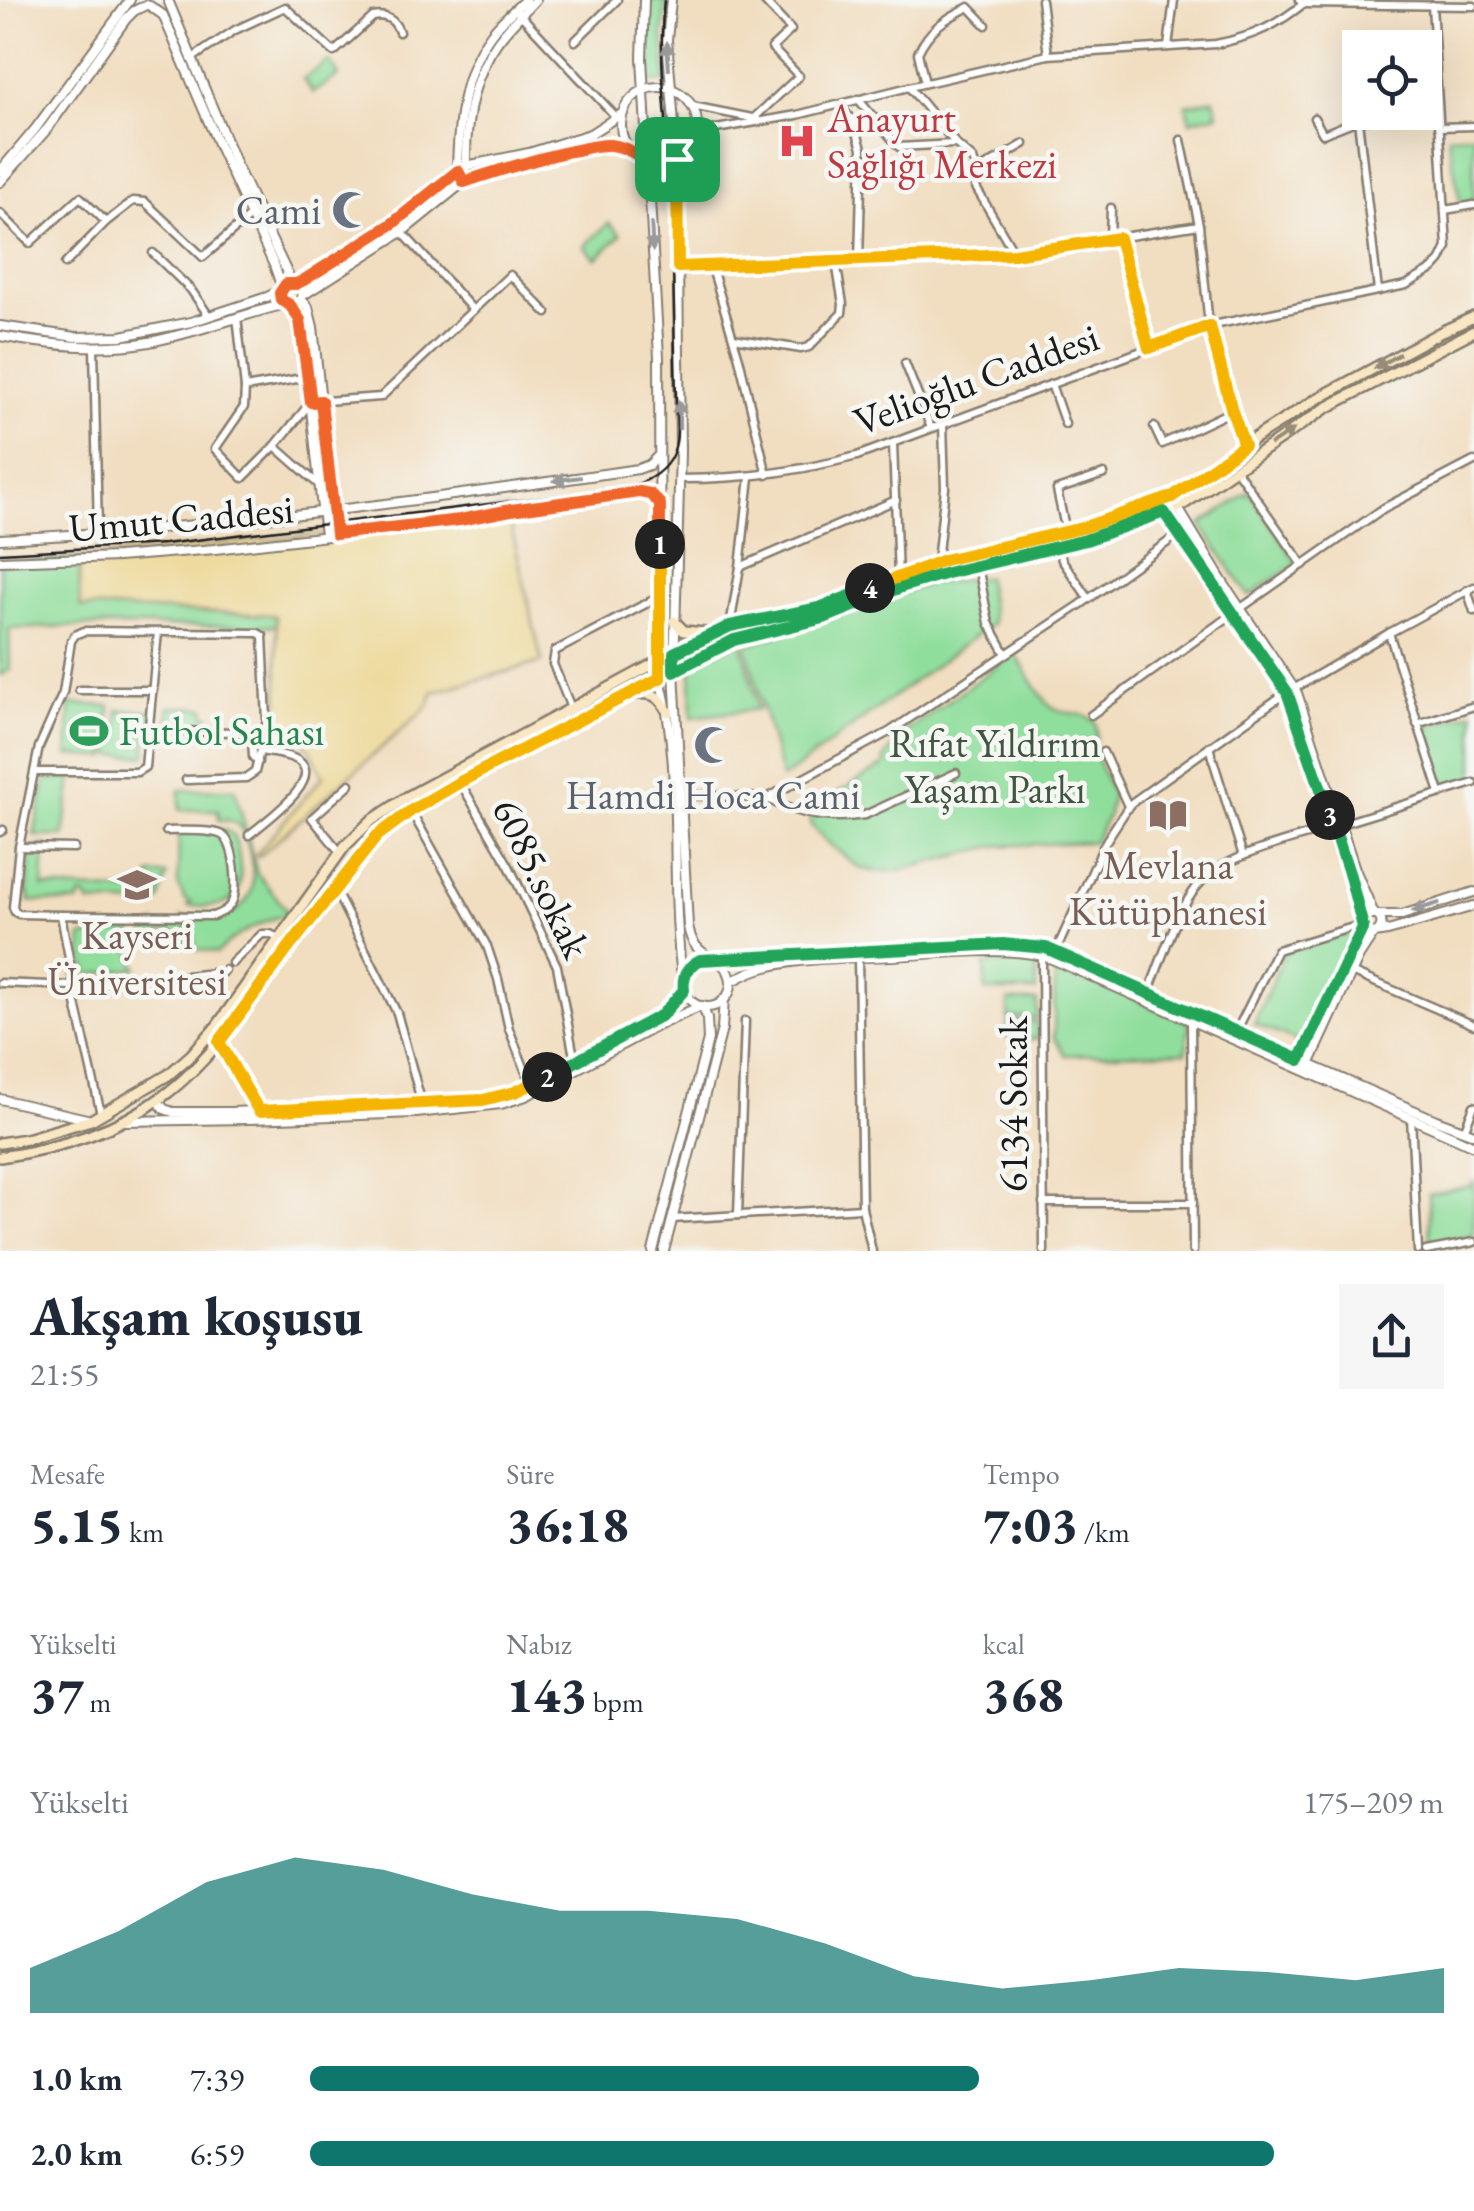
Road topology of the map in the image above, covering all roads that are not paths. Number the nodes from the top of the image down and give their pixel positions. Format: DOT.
graph roads {
  1 [pos="130,0"];
  2 [pos="166,0"];
  3 [pos="525,0"];
  4 [pos="535,0"];
  5 [pos="617,0"];
  6 [pos="644,0"];
  7 [pos="670,0"];
  8 [pos="763,0"];
  9 [pos="1042,0"];
  10 [pos="1174,0"];
  11 [pos="1303,1"];
  12 [pos="145,4"];
  13 [pos="1432,5"];
  14 [pos="1474,6"];
  15 [pos="518,12"];
  16 [pos="986,25"];
  17 [pos="1433,30"];
  18 [pos="399,32"];
  19 [pos="575,40"];
  20 [pos="1168,47"];
  21 [pos="1048,56"];
  22 [pos="191,59"];
  23 [pos="925,83"];
  24 [pos="908,86"];
  25 [pos="671,89"];
  26 [pos="644,90"];
  27 [pos="858,99"];
  28 [pos="838,104"];
  29 [pos="692,106"];
  30 [pos="620,116"];
  31 [pos="754,118"];
  32 [pos="1314,118"];
  33 [pos="764,120"];
  34 [pos="1342,126"];
  35 [pos="1474,126"];
  36 [pos="1442,127"];
  37 [pos="1359,130"];
  38 [pos="1439,130"];
  39 [pos="694,140"];
  40 [pos="1181,140"];
  41 [pos="956,144"];
  42 [pos="1024,144"];
  43 [pos="633,153"];
  44 [pos="677,159"];
  45 [pos="648,161"];
  46 [pos="462,168"];
  47 [pos="0,171"];
  48 [pos="976,172"];
  49 [pos="0,182"];
  50 [pos="464,182"];
  51 [pos="1474,205"];
  52 [pos="1111,208"];
  53 [pos="1444,210"];
  54 [pos="0,213"];
  55 [pos="250,216"];
  56 [pos="106,222"];
  57 [pos="1198,225"];
  58 [pos="402,232"];
  59 [pos="1114,238"];
  60 [pos="152,253"];
  61 [pos="1014,254"];
  62 [pos="836,262"];
  63 [pos="859,262"];
  64 [pos="65,264"];
  65 [pos="711,266"];
  66 [pos="678,267"];
  67 [pos="294,284"];
  68 [pos="282,289"];
  69 [pos="1378,292"];
  70 [pos="302,297"];
  71 [pos="288,305"];
  72 [pos="472,310"];
  73 [pos="547,313"];
  74 [pos="208,316"];
  75 [pos="237,317"];
  76 [pos="1474,317"];
  77 [pos="0,326"];
  78 [pos="1210,326"];
  79 [pos="1474,331"];
  80 [pos="0,336"];
  81 [pos="733,338"];
  82 [pos="94,347"];
  83 [pos="1149,348"];
  84 [pos="906,364"];
  85 [pos="308,378"];
  86 [pos="1051,384"];
  87 [pos="244,388"];
  88 [pos="316,402"];
  89 [pos="1232,411"];
  90 [pos="943,424"];
  91 [pos="1064,424"];
  92 [pos="1154,427"];
  93 [pos="931,428"];
  94 [pos="892,444"];
  95 [pos="1244,445"];
  96 [pos="276,446"];
  97 [pos="659,455"];
  98 [pos="1474,462"];
  99 [pos="1235,468"];
  100 [pos="766,474"];
  101 [pos="1104,474"];
  102 [pos="750,476"];
  103 [pos="679,478"];
  104 [pos="320,486"];
  105 [pos="896,500"];
  106 [pos="660,504"];
  107 [pos="1178,508"];
  108 [pos="328,512"];
  109 [pos="1164,512"];
  110 [pos="1066,532"];
  111 [pos="98,534"];
  112 [pos="1179,534"];
  113 [pos="330,535"];
  114 [pos="0,539"];
  115 [pos="1058,546"];
  116 [pos="0,561"];
  117 [pos="937,562"];
  118 [pos="978,565"];
  119 [pos="1303,565"];
  120 [pos="740,567"];
  121 [pos="898,577"];
  122 [pos="1471,589"];
  123 [pos="659,597"];
  124 [pos="1088,599"];
  125 [pos="1237,611"];
  126 [pos="1474,611"];
  127 [pos="674,622"];
  128 [pos="730,626"];
  129 [pos="158,632"];
  130 [pos="713,632"];
  131 [pos="1388,632"];
  132 [pos="674,653"];
  133 [pos="1006,654"];
  134 [pos="660,660"];
  135 [pos="674,671"];
  136 [pos="660,678"];
  137 [pos="79,690"];
  138 [pos="153,690"];
  139 [pos="1291,690"];
  140 [pos="627,695"];
  141 [pos="1474,706"];
  142 [pos="571,708"];
  143 [pos="668,712"];
  144 [pos="1091,715"];
  145 [pos="1418,724"];
  146 [pos="149,731"];
  147 [pos="1209,748"];
  148 [pos="260,751"];
  149 [pos="1103,752"];
  150 [pos="258,762"];
  151 [pos="35,772"];
  152 [pos="956,773"];
  153 [pos="186,780"];
  154 [pos="460,782"];
  155 [pos="1474,783"];
  156 [pos="350,784"];
  157 [pos="1440,794"];
  158 [pos="682,795"];
  159 [pos="766,798"];
  160 [pos="1128,806"];
  161 [pos="412,810"];
  162 [pos="1337,825"];
  163 [pos="166,831"];
  164 [pos="248,835"];
  165 [pos="20,847"];
  166 [pos="74,848"];
  167 [pos="340,852"];
  168 [pos="1242,856"];
  169 [pos="334,888"];
  170 [pos="1474,892"];
  171 [pos="1474,906"];
  172 [pos="1376,914"];
  173 [pos="61,915"];
  174 [pos="1363,924"];
  175 [pos="1376,933"];
  176 [pos="278,938"];
  177 [pos="290,946"];
  178 [pos="248,948"];
  179 [pos="270,951"];
  180 [pos="1055,952"];
  181 [pos="1042,956"];
  182 [pos="280,958"];
  183 [pos="858,958"];
  184 [pos="714,960"];
  185 [pos="232,963"];
  186 [pos="225,970"];
  187 [pos="1351,972"];
  188 [pos="731,982"];
  189 [pos="0,983"];
  190 [pos="684,986"];
  191 [pos="1148,993"];
  192 [pos="724,1000"];
  193 [pos="702,1006"];
  194 [pos="745,1021"];
  195 [pos="1191,1021"];
  196 [pos="1474,1024"];
  197 [pos="1236,1032"];
  198 [pos="219,1042"];
  199 [pos="575,1062"];
  200 [pos="1303,1066"];
  201 [pos="531,1084"];
  202 [pos="142,1090"];
  203 [pos="0,1099"];
  204 [pos="158,1100"];
  205 [pos="422,1104"];
  206 [pos="1474,1106"];
  207 [pos="113,1107"];
  208 [pos="259,1111"];
  209 [pos="96,1117"];
  210 [pos="1411,1118"];
  211 [pos="122,1121"];
  212 [pos="1469,1133"];
  213 [pos="0,1142"];
  214 [pos="1474,1146"];
  215 [pos="0,1157"];
  216 [pos="1043,1204"];
  217 [pos="1193,1204"];
  218 [pos="862,1208"];
  219 [pos="738,1215"];
  220 [pos="672,1219"];
  221 [pos="1474,1242"];
  222 [pos="653,1251"];
  223 [pos="664,1251"];
  224 [pos="872,1251"];
  225 [pos="1044,1251"];
  226 [pos="1193,1251"];
  227 [pos="1418,1251"];
  228 [pos="1426,1251"];
  1 -- 47 [label="street"];
  2 -- 12 [label="street"];
  2 -- 22 [label="street"];
  3 -- 15 [label="street"];
  4 -- 15 [label="street"];
  5 -- 19 [label="street"];
  6 -- 26 [label="street"];
  25 -- 7 [label="street, one-way"];
  8 -- 31 [label="street"];
  9 -- 21 [label="street"];
  10 -- 20 [label="street"];
  11 -- 13 [label="street"];
  11 -- 20 [label="street"];
  12 -- 49 [label="street"];
  12 -- 55 [label="street"];
  13 -- 14 [label="street"];
  13 -- 17 [label="street, Velioğlu Caddesi"];
  15 -- 30 [label="street"];
  15 -- 46 [label="street"];
  16 -- 23 [label="street"];
  18 -- 22 [label="street"];
  20 -- 21 [label="street"];
  21 -- 23 [label="street"];
  22 -- 67 [label="street"];
  23 -- 24 [label="street"];
  24 -- 27 [label="street"];
  24 -- 41 [label="street"];
  25 -- 26 [label="street"];
  25 -- 29 [label="street"];
  25 -- 44 [label="street"];
  26 -- 30 [label="street"];
  26 -- 45 [label="street"];
  27 -- 28 [label="street"];
  27 -- 41 [label="street"];
  28 -- 33 [label="street"];
  28 -- 63 [label="street"];
  29 -- 31 [label="street"];
  29 -- 39 [label="street"];
  30 -- 43 [label="street"];
  30 -- 46 [label="street"];
  31 -- 33 [label="street"];
  32 -- 34 [label="street"];
  33 -- 39 [label="street"];
  35 -- 36 [label="street"];
  37 -- 69 [label="street"];
  38 -- 53 [label="street, Velioğlu Caddesi"];
  39 -- 44 [label="street"];
  40 -- 57 [label="street"];
  41 -- 48 [label="street"];
  42 -- 48 [label="street"];
  43 -- 45 [label="street"];
  43 -- 50 [label="street"];
  44 -- 45 [label="street"];
  44 -- 66 [label="street"];
  45 -- 97 [label="street, one-way"];
  46 -- 50 [label="street"];
  46 -- 67 [label="street"];
  48 -- 61 [label="street"];
  50 -- 58 [label="street"];
  51 -- 53 [label="street"];
  52 -- 59 [label="street"];
  53 -- 69 [label="street, Velioğlu Caddesi"];
  54 -- 56 [label="street"];
  55 -- 56 [label="street"];
  55 -- 68 [label="street"];
  56 -- 64 [label="street"];
  57 -- 59 [label="street"];
  57 -- 78 [label="street"];
  58 -- 70 [label="street"];
  58 -- 72 [label="street"];
  59 -- 61 [label="street"];
  59 -- 83 [label="street"];
  60 -- 74 [label="street"];
  61 -- 63 [label="street"];
  62 -- 63 [label="street"];
  62 -- 65 [label="street"];
  62 -- 81 [label="street"];
  65 -- 66 [label="street"];
  65 -- 81 [label="street"];
  103 -- 66 [label="street, one-way"];
  67 -- 68 [label="street"];
  67 -- 70 [label="street"];
  68 -- 71 [label="street"];
  68 -- 74 [label="street"];
  69 -- 78 [label="street, Velioğlu Caddesi"];
  70 -- 71 [label="street"];
  70 -- 88 [label="street"];
  71 -- 75 [label="street"];
  71 -- 85 [label="street"];
  72 -- 73 [label="street"];
  72 -- 88 [label="street"];
  74 -- 77 [label="street"];
  75 -- 82 [label="street"];
  75 -- 87 [label="street"];
  76 -- 95 [label="main road, one-way"];
  78 -- 83 [label="street, Velioğlu Caddesi"];
  78 -- 89 [label="street"];
  99 -- 79 [label="main road, one-way"];
  80 -- 82 [label="street"];
  81 -- 100 [label="street"];
  82 -- 111 [label="street"];
  83 -- 86 [label="street, Velioğlu Caddesi"];
  84 -- 93 [label="street"];
  85 -- 87 [label="street"];
  85 -- 88 [label="street"];
  86 -- 90 [label="street, Velioğlu Caddesi"];
  86 -- 91 [label="street"];
  87 -- 96 [label="street"];
  88 -- 96 [label="street"];
  88 -- 104 [label="street"];
  88 -- 108 [label="street"];
  89 -- 92 [label="street"];
  89 -- 95 [label="street"];
  90 -- 93 [label="street, Velioğlu Caddesi"];
  90 -- 117 [label="street"];
  93 -- 94 [label="street, Velioğlu Caddesi"];
  94 -- 100 [label="street, Velioğlu Caddesi"];
  94 -- 105 [label="street"];
  95 -- 110 [label="main road"];
  96 -- 104 [label="street"];
  97 -- 106 [label="street"];
  97 -- 108 [label="street, Umut Caddesi, one-way"];
  98 -- 119 [label="street"];
  99 -- 107 [label="main road"];
  99 -- 119 [label="street"];
  100 -- 102 [label="street, Velioğlu Caddesi"];
  101 -- 110 [label="street"];
  102 -- 103 [label="street, Velioğlu Caddesi"];
  102 -- 120 [label="street"];
  103 -- 127 [label="street"];
  104 -- 108 [label="street"];
  105 -- 120 [label="street"];
  105 -- 121 [label="street"];
  106 -- 113 [label="street, Umut Caddesi"];
  106 -- 123 [label="street"];
  107 -- 109 [label="main road"];
  107 -- 125 [label="street"];
  108 -- 111 [label="street, Umut Caddesi"];
  108 -- 113 [label="street"];
  109 -- 112 [label="street"];
  109 -- 115 [label="main road"];
  110 -- 117 [label="main road"];
  111 -- 114 [label="street, Umut Caddesi"];
  112 -- 124 [label="street"];
  112 -- 125 [label="street"];
  113 -- 116 [label="street, Umut Caddesi"];
  115 -- 118 [label="main road"];
  115 -- 124 [label="street"];
  117 -- 121 [label="main road"];
  118 -- 133 [label="street"];
  118 -- 135 [label="main road"];
  119 -- 125 [label="street"];
  120 -- 128 [label="street"];
  121 -- 128 [label="main road"];
  122 -- 126 [label="street"];
  122 -- 131 [label="street"];
  123 -- 134 [label="street"];
  123 -- 142 [label="street"];
  124 -- 133 [label="street"];
  125 -- 139 [label="street"];
  125 -- 144 [label="street"];
  127 -- 130 [label="main road"];
  127 -- 132 [label="street"];
  128 -- 130 [label="main road"];
  129 -- 138 [label="street"];
  129 -- 148 [label="street"];
  129 -- 151 [label="street"];
  130 -- 132 [label="main road"];
  131 -- 139 [label="street"];
  131 -- 145 [label="street"];
  132 -- 134 [label="main road"];
  132 -- 135 [label="street"];
  133 -- 159 [label="street"];
  134 -- 136 [label="street"];
  134 -- 142 [label="main road"];
  135 -- 136 [label="main road"];
  135 -- 158 [label="street"];
  136 -- 140 [label="main road"];
  136 -- 143 [label="street"];
  137 -- 138 [label="street"];
  138 -- 146 [label="street"];
  139 -- 147 [label="street"];
  139 -- 162 [label="street"];
  140 -- 143 [label="main road"];
  140 -- 154 [label="main road"];
  141 -- 145 [label="street"];
  142 -- 167 [label="main road"];
  143 -- 190 [label="street"];
  145 -- 157 [label="street"];
  146 -- 150 [label="street"];
  146 -- 151 [label="street"];
  147 -- 160 [label="street"];
  147 -- 168 [label="street"];
  148 -- 150 [label="street"];
  148 -- 164 [label="street"];
  149 -- 160 [label="street"];
  150 -- 153 [label="street"];
  151 -- 165 [label="street"];
  152 -- 159 [label="street"];
  154 -- 161 [label="main road"];
  154 -- 199 [label="street, 6085.sokak"];
  155 -- 157 [label="street"];
  156 -- 167 [label="street"];
  157 -- 162 [label="street"];
  158 -- 159 [label="street"];
  158 -- 184 [label="street"];
  160 -- 180 [label="street"];
  161 -- 169 [label="main road"];
  161 -- 201 [label="street"];
  162 -- 168 [label="street"];
  162 -- 172 [label="street"];
  162 -- 174 [label="street"];
  163 -- 173 [label="street"];
  165 -- 166 [label="street"];
  165 -- 173 [label="street"];
  167 -- 176 [label="main road"];
  168 -- 191 [label="street"];
  169 -- 177 [label="main road"];
  169 -- 205 [label="street"];
  170 -- 172 [label="street, one-way"];
  171 -- 175 [label="street"];
  172 -- 174 [label="street"];
  172 -- 175 [label="street"];
  173 -- 186 [label="street"];
  174 -- 175 [label="street"];
  174 -- 197 [label="street"];
  174 -- 200 [label="street"];
  175 -- 187 [label="street"];
  176 -- 177 [label="main road"];
  176 -- 178 [label="street"];
  176 -- 179 [label="main road"];
  177 -- 182 [label="main road"];
  178 -- 179 [label="street"];
  178 -- 185 [label="street"];
  179 -- 182 [label="main road"];
  179 -- 202 [label="main road"];
  180 -- 184 [label="street"];
  180 -- 191 [label="street"];
  181 -- 183 [label="street"];
  181 -- 195 [label="street"];
  181 -- 216 [label="street, 6134 Sokak"];
  182 -- 198 [label="main road"];
  183 -- 188 [label="street"];
  183 -- 218 [label="street"];
  184 -- 188 [label="street"];
  184 -- 190 [label="street"];
  187 -- 196 [label="street"];
  187 -- 200 [label="street"];
  188 -- 192 [label="street"];
  189 -- 209 [label="street"];
  190 -- 193 [label="street"];
  190 -- 199 [label="street"];
  191 -- 197 [label="street"];
  192 -- 193 [label="street"];
  192 -- 220 [label="street"];
  193 -- 211 [label="street"];
  193 -- 222 [label="street"];
  194 -- 219 [label="street"];
  195 -- 200 [label="street"];
  195 -- 217 [label="street"];
  197 -- 200 [label="street"];
  198 -- 204 [label="main road"];
  198 -- 208 [label="street"];
  199 -- 201 [label="street"];
  200 -- 210 [label="street"];
  200 -- 212 [label="street"];
  201 -- 205 [label="street"];
  202 -- 204 [label="main road"];
  202 -- 207 [label="main road"];
  203 -- 209 [label="street"];
  204 -- 208 [label="street"];
  204 -- 211 [label="main road"];
  205 -- 208 [label="street"];
  206 -- 212 [label="street"];
  207 -- 209 [label="main road"];
  207 -- 211 [label="main road"];
  209 -- 213 [label="main road"];
  210 -- 214 [label="street"];
  210 -- 227 [label="street"];
  211 -- 215 [label="main road"];
  216 -- 217 [label="street"];
  216 -- 225 [label="street, 6134 Sokak"];
  217 -- 226 [label="street"];
  218 -- 219 [label="street"];
  218 -- 224 [label="street"];
  219 -- 220 [label="street"];
  220 -- 223 [label="street"];
  221 -- 228 [label="street"];
}
